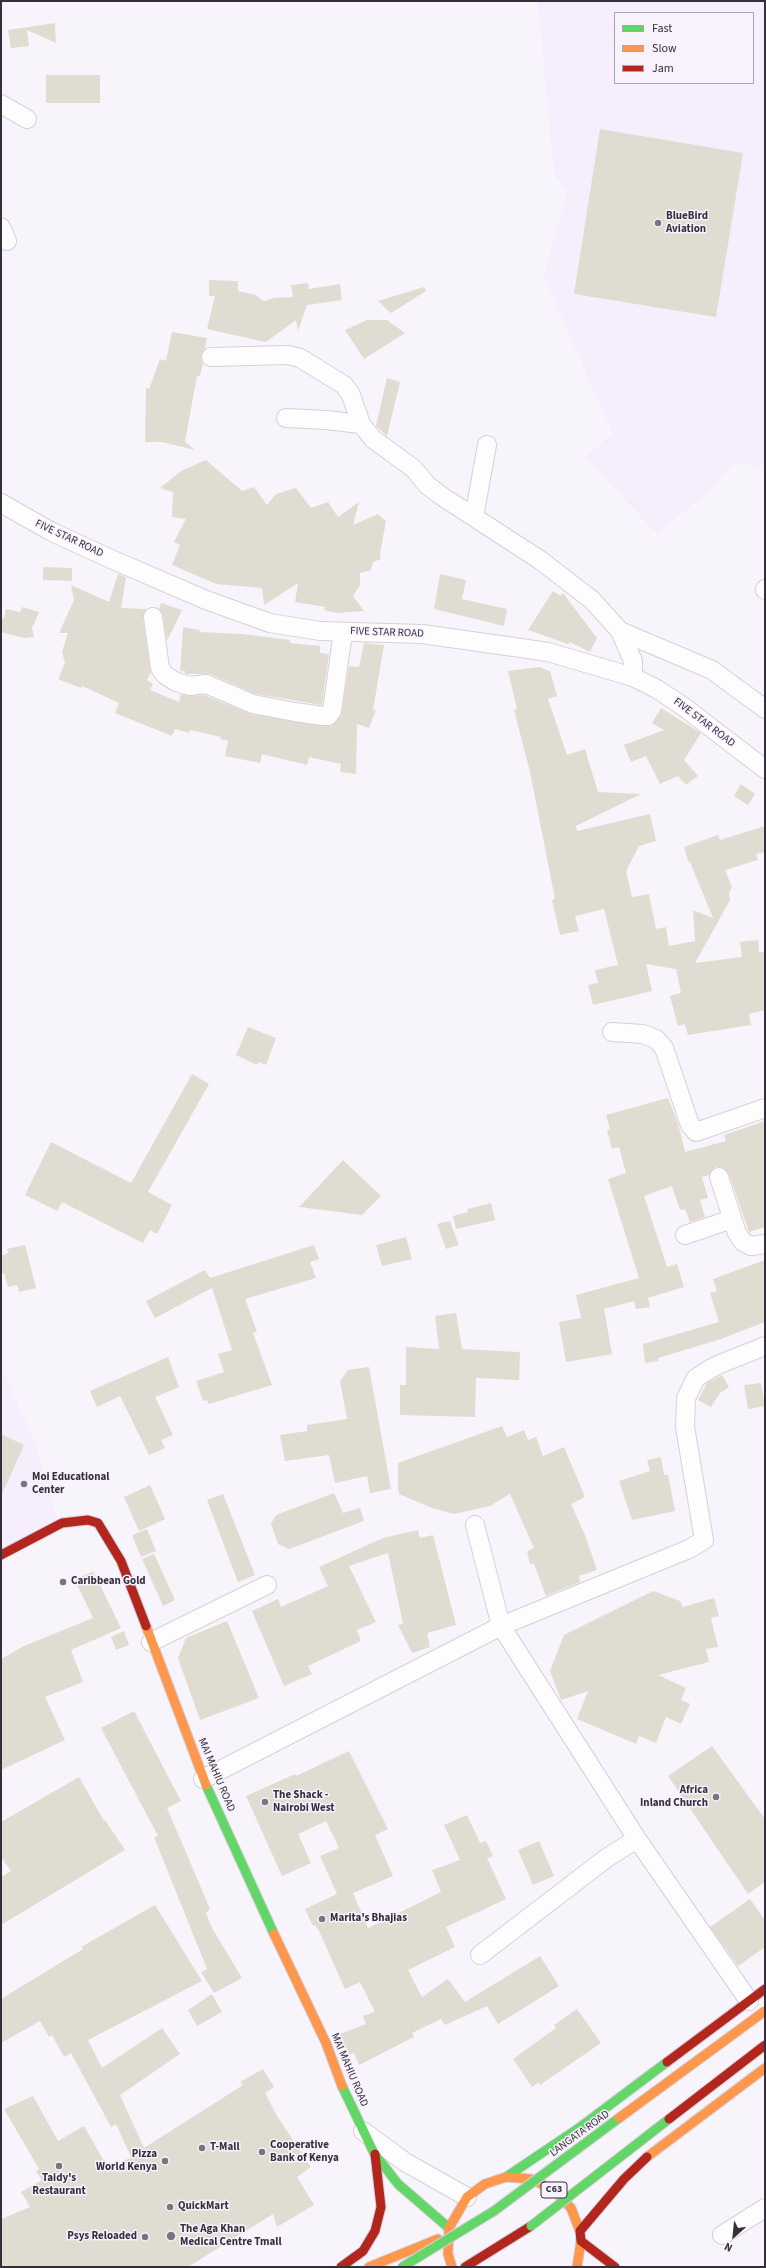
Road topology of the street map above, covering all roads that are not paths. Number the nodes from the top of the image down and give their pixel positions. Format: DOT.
graph roads {
  1 [pos="1,104"];
  2 [pos="27,119"];
  3 [pos="211,357"];
  4 [pos="286,418"];
  5 [pos="360,424"];
  6 [pos="488,445"];
  7 [pos="1,503"];
  8 [pos="474,517"];
  9 [pos="153,617"];
  10 [pos="620,631"];
  11 [pos="344,632"];
  12 [pos="633,677"];
  13 [pos="765,709"];
  14 [pos="765,769"];
  15 [pos="612,1032"];
  16 [pos="765,1108"];
  17 [pos="719,1177"];
  18 [pos="732,1219"];
  19 [pos="685,1235"];
  20 [pos="765,1244"];
  21 [pos="765,1346"];
  22 [pos="475,1525"];
  23 [pos="1,1555"];
  24 [pos="267,1585"];
  25 [pos="501,1626"];
  26 [pos="151,1642"];
  27 [pos="203,1779"];
  28 [pos="637,1839"];
  29 [pos="480,1954"];
  30 [pos="765,1990"];
  31 [pos="749,2001"];
  32 [pos="765,2011"];
  33 [pos="765,2045"];
  34 [pos="765,2068"];
  35 [pos="362,2130"];
  36 [pos="374,2153"];
  37 [pos="506,2177"];
  38 [pos="467,2197"];
  39 [pos="765,2208"];
  40 [pos="448,2231"];
  41 [pos="722,2235"];
  42 [pos="580,2236"];
  43 [pos="341,2267"];
  44 [pos="369,2267"];
  45 [pos="402,2267"];
  46 [pos="452,2267"];
  47 [pos="465,2267"];
  48 [pos="577,2267"];
  49 [pos="614,2267"];
  1 -- 2 [label="street"];
  3 -- 5 [label="street"];
  4 -- 5 [label="street"];
  5 -- 8 [label="street"];
  6 -- 8 [label="street"];
  7 -- 11 [label="street, FIVE STAR ROAD"];
  8 -- 10 [label="street"];
  9 -- 11 [label="street"];
  10 -- 12 [label="street"];
  10 -- 13 [label="street"];
  11 -- 12 [label="street, FIVE STAR ROAD"];
  12 -- 14 [label="street, FIVE STAR ROAD"];
  15 -- 16 [label="street"];
  17 -- 18 [label="street"];
  18 -- 19 [label="street"];
  18 -- 20 [label="street"];
  21 -- 25 [label="street"];
  22 -- 25 [label="street"];
  23 -- 26 [label="main road, MAI MAHIU ROAD"];
  24 -- 26 [label="street"];
  25 -- 27 [label="street"];
  25 -- 28 [label="street"];
  26 -- 27 [label="main road, MAI MAHIU ROAD"];
  27 -- 35 [label="main road, MAI MAHIU ROAD"];
  28 -- 29 [label="street"];
  28 -- 31 [label="street"];
  30 -- 31 [label="main road, LANGATA ROAD"];
  31 -- 37 [label="main road, LANGATA ROAD"];
  32 -- 45 [label="main road, LANGATA ROAD, bridge"];
  33 -- 47 [label="main road, bridge"];
  34 -- 42 [label="main road"];
  35 -- 36 [label="main road, MAI MAHIU ROAD"];
  35 -- 38 [label="street"];
  36 -- 40 [label="main road"];
  36 -- 43 [label="main road"];
  37 -- 38 [label="main road, C63"];
  37 -- 42 [label="main road, C63"];
  38 -- 40 [label="main road, C63"];
  39 -- 41 [label="street"];
  40 -- 44 [label="main road"];
  40 -- 46 [label="main road"];
  42 -- 48 [label="main road, C63"];
  42 -- 49 [label="main road"];
}
